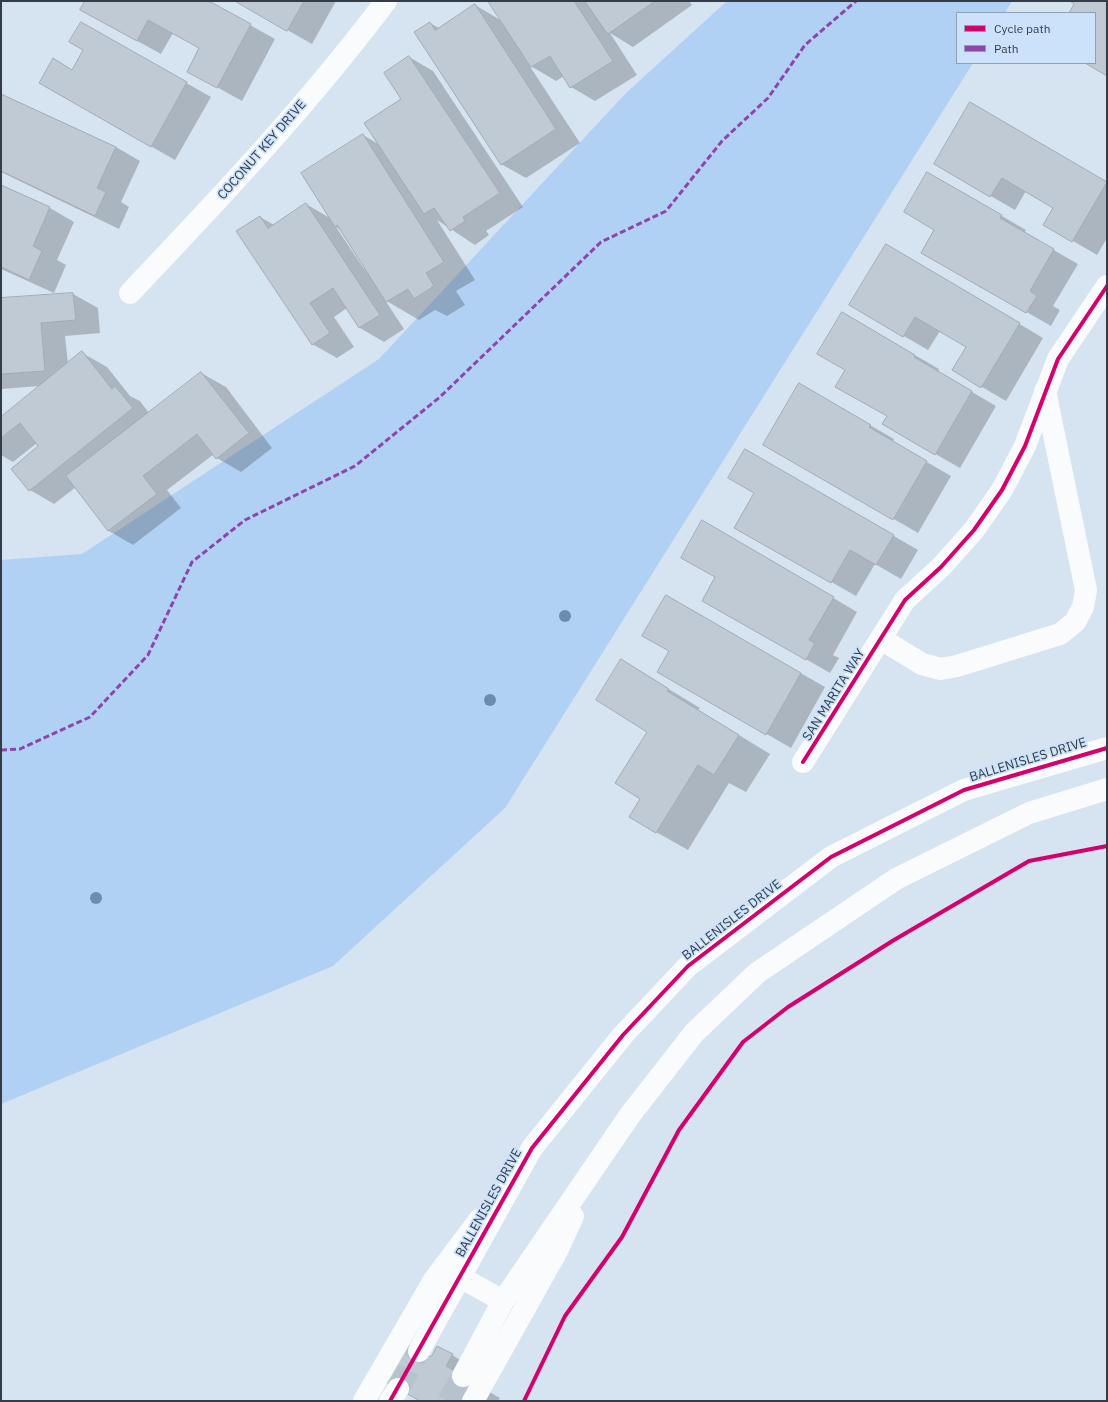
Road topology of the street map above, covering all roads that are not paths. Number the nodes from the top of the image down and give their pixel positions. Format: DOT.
graph roads {
  1 [pos="386,1"];
  2 [pos="1107,286"];
  3 [pos="130,293"];
  4 [pos="1045,390"];
  5 [pos="881,638"];
  6 [pos="1107,748"];
  7 [pos="803,762"];
  8 [pos="1107,789"];
  9 [pos="532,1148"];
  10 [pos="594,1167"];
  11 [pos="460,1276"];
  12 [pos="503,1301"];
  13 [pos="419,1351"];
  14 [pos="463,1376"];
  15 [pos="364,1401"];
  16 [pos="474,1401"];
  1 -- 3 [label="street, COCONUT KEY DRIVE"];
  2 -- 4 [label="street, SAN MARITA WAY"];
  4 -- 5 [label="street, SAN MARITA WAY"];
  4 -- 5 [label="street"];
  5 -- 7 [label="street, SAN MARITA WAY"];
  6 -- 9 [label="street, BALLENISLES DRIVE"];
  8 -- 10 [label="street"];
  9 -- 11 [label="street, BALLENISLES DRIVE"];
  9 -- 15 [label="street"];
  10 -- 12 [label="street"];
  10 -- 16 [label="street"];
  11 -- 12 [label="street"];
  11 -- 13 [label="street, BALLENISLES DRIVE"];
  12 -- 14 [label="street"];
}
